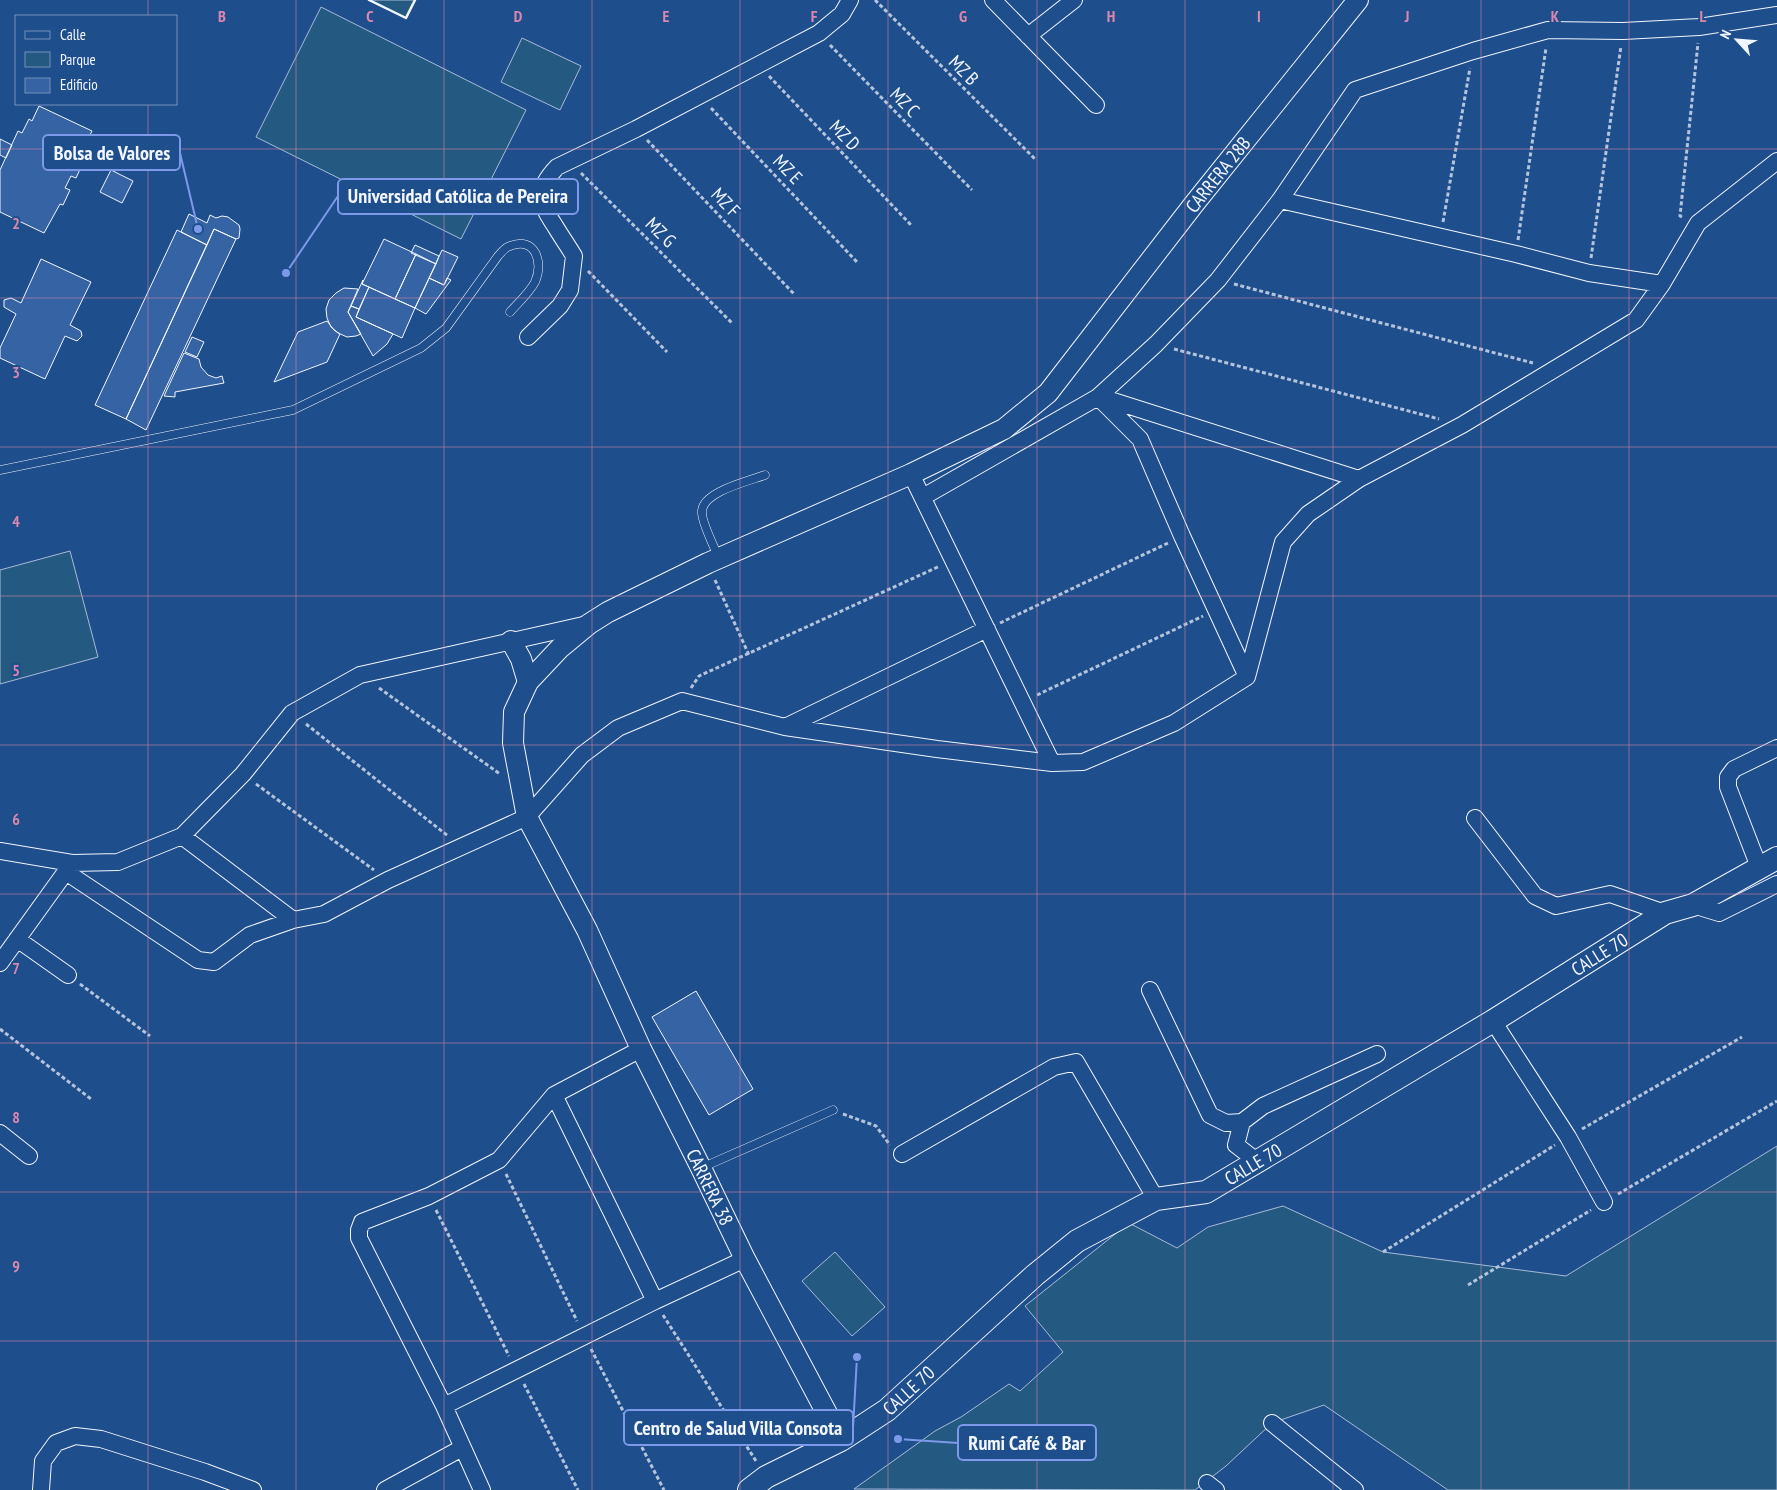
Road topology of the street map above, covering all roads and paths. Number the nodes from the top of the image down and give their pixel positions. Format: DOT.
graph roads {
  1 [pos="850,0"];
  2 [pos="875,0"];
  3 [pos="993,0"];
  4 [pos="1074,0"];
  5 [pos="1358,0"];
  6 [pos="1777,15"];
  7 [pos="1699,27"];
  8 [pos="1548,30"];
  9 [pos="1623,31"];
  10 [pos="819,33"];
  11 [pos="1028,36"];
  12 [pos="1473,50"];
  13 [pos="759,65"];
  14 [pos="698,95"];
  15 [pos="1096,105"];
  16 [pos="636,128"];
  17 [pos="1034,159"];
  18 [pos="568,161"];
  19 [pos="1777,161"];
  20 [pos="972,190"];
  21 [pos="1280,200"];
  22 [pos="1698,223"];
  23 [pos="911,225"];
  24 [pos="1441,238"];
  25 [pos="1516,254"];
  26 [pos="574,256"];
  27 [pos="857,262"];
  28 [pos="1589,273"];
  29 [pos="1218,280"];
  30 [pos="1662,284"];
  31 [pos="795,295"];
  32 [pos="510,312"];
  33 [pos="734,324"];
  34 [pos="528,337"];
  35 [pos="1156,344"];
  36 [pos="667,352"];
  37 [pos="1555,369"];
  38 [pos="1098,396"];
  39 [pos="1462,425"];
  40 [pos="0,470"];
  41 [pos="911,474"];
  42 [pos="765,475"];
  43 [pos="1359,479"];
  44 [pos="923,497"];
  45 [pos="1182,536"];
  46 [pos="954,559"];
  47 [pos="714,561"];
  48 [pos="1217,610"];
  49 [pos="589,624"];
  50 [pos="986,629"];
  51 [pos="511,641"];
  52 [pos="749,655"];
  53 [pos="360,675"];
  54 [pos="1247,677"];
  55 [pos="528,682"];
  56 [pos="682,701"];
  57 [pos="1023,702"];
  58 [pos="292,713"];
  59 [pos="785,727"];
  60 [pos="1777,748"];
  61 [pos="1052,763"];
  62 [pos="243,774"];
  63 [pos="521,789"];
  64 [pos="528,817"];
  65 [pos="1476,818"];
  66 [pos="182,836"];
  67 [pos="461,846"];
  68 [pos="0,851"];
  69 [pos="1768,863"];
  70 [pos="69,868"];
  71 [pos="388,880"];
  72 [pos="1777,884"];
  73 [pos="1693,905"];
  74 [pos="1665,913"];
  75 [pos="293,920"];
  76 [pos="17,939"];
  77 [pos="0,963"];
  78 [pos="68,975"];
  79 [pos="1150,990"];
  80 [pos="1493,1021"];
  81 [pos="0,1029"];
  82 [pos="150,1036"];
  83 [pos="641,1049"];
  84 [pos="1377,1054"];
  85 [pos="554,1095"];
  86 [pos="91,1099"];
  87 [pos="1777,1101"];
  88 [pos="833,1110"];
  89 [pos="1242,1122"];
  90 [pos="0,1133"];
  91 [pos="902,1154"];
  92 [pos="29,1156"];
  93 [pos="1258,1162"];
  94 [pos="701,1168"];
  95 [pos="429,1196"];
  96 [pos="1156,1199"];
  97 [pos="1604,1202"];
  98 [pos="745,1259"];
  99 [pos="1468,1285"];
  100 [pos="655,1301"];
  101 [pos="516,1370"];
  102 [pos="444,1406"];
  103 [pos="1272,1423"];
  104 [pos="841,1440"];
  105 [pos="462,1448"];
  106 [pos="757,1484"];
  107 [pos="41,1490"];
  108 [pos="254,1490"];
  109 [pos="385,1490"];
  110 [pos="482,1490"];
  111 [pos="578,1490"];
  112 [pos="1355,1490"];
  1 -- 10 [label="street"];
  2 -- 17 [label="path, MZ B"];
  3 -- 11 [label="street"];
  4 -- 11 [label="street"];
  5 -- 41 [label="street, CARRERA 28B"];
  6 -- 7 [label="street"];
  7 -- 9 [label="street"];
  7 -- 22 [label="path"];
  8 -- 9 [label="street"];
  8 -- 12 [label="street"];
  8 -- 25 [label="path"];
  9 -- 28 [label="path"];
  10 -- 13 [label="street"];
  10 -- 20 [label="path, MZ C"];
  11 -- 15 [label="street"];
  12 -- 21 [label="street"];
  12 -- 24 [label="path"];
  13 -- 14 [label="street"];
  13 -- 23 [label="path, MZ D"];
  14 -- 16 [label="street"];
  14 -- 27 [label="path, MZ E"];
  16 -- 18 [label="street"];
  16 -- 31 [label="path, MZ F"];
  18 -- 26 [label="street"];
  18 -- 33 [label="path, MZ G"];
  19 -- 22 [label="street"];
  21 -- 24 [label="street"];
  21 -- 29 [label="street"];
  22 -- 30 [label="street"];
  24 -- 25 [label="street"];
  25 -- 28 [label="street"];
  26 -- 34 [label="street"];
  26 -- 36 [label="path"];
  28 -- 30 [label="street"];
  29 -- 35 [label="street"];
  29 -- 37 [label="path"];
  30 -- 37 [label="street"];
  32 -- 40 [label="lane"];
  35 -- 38 [label="street"];
  35 -- 39 [label="path"];
  37 -- 39 [label="street"];
  38 -- 43 [label="street"];
  38 -- 44 [label="street"];
  38 -- 45 [label="street"];
  39 -- 43 [label="street"];
  41 -- 44 [label="street"];
  41 -- 47 [label="street, CARRERA 28B"];
  42 -- 47 [label="lane"];
  43 -- 54 [label="street"];
  44 -- 46 [label="street"];
  45 -- 48 [label="street"];
  45 -- 50 [label="path"];
  46 -- 50 [label="street"];
  46 -- 52 [label="path"];
  47 -- 49 [label="street, CARRERA 38"];
  47 -- 52 [label="path"];
  48 -- 54 [label="street"];
  48 -- 57 [label="path"];
  49 -- 51 [label="street"];
  49 -- 55 [label="street, CARRERA 38"];
  50 -- 57 [label="street"];
  50 -- 59 [label="street"];
  51 -- 53 [label="street"];
  51 -- 55 [label="street"];
  52 -- 56 [label="path"];
  53 -- 58 [label="street"];
  53 -- 63 [label="path"];
  54 -- 61 [label="street"];
  55 -- 63 [label="street, CARRERA 38"];
  56 -- 59 [label="street"];
  56 -- 64 [label="street"];
  57 -- 61 [label="street"];
  58 -- 62 [label="street"];
  58 -- 67 [label="path"];
  59 -- 61 [label="street"];
  60 -- 69 [label="street"];
  62 -- 66 [label="street"];
  62 -- 71 [label="path"];
  63 -- 64 [label="street, CARRERA 38"];
  64 -- 67 [label="street"];
  64 -- 83 [label="street, CARRERA 38"];
  65 -- 74 [label="street"];
  66 -- 70 [label="street"];
  66 -- 75 [label="street"];
  67 -- 71 [label="street"];
  68 -- 70 [label="street"];
  69 -- 73 [label="main road, CALLE 70"];
  70 -- 75 [label="street"];
  70 -- 76 [label="street"];
  71 -- 75 [label="street"];
  72 -- 73 [label="street"];
  73 -- 74 [label="main road, CALLE 70"];
  74 -- 80 [label="main road, CALLE 70"];
  76 -- 77 [label="street"];
  76 -- 78 [label="street"];
  78 -- 82 [label="path"];
  79 -- 89 [label="street"];
  80 -- 93 [label="main road, CALLE 70"];
  80 -- 97 [label="street"];
  81 -- 86 [label="path"];
  83 -- 85 [label="street"];
  83 -- 94 [label="street, CARRERA 38"];
  84 -- 89 [label="street"];
  85 -- 95 [label="street"];
  85 -- 100 [label="street"];
  87 -- 97 [label="path"];
  88 -- 91 [label="path"];
  88 -- 94 [label="lane"];
  89 -- 93 [label="street"];
  90 -- 92 [label="street"];
  91 -- 96 [label="street"];
  93 -- 96 [label="main road, CALLE 70"];
  94 -- 98 [label="street, CARRERA 38"];
  95 -- 101 [label="path"];
  95 -- 102 [label="street"];
  96 -- 104 [label="main road, CALLE 70"];
  97 -- 99 [label="path"];
  98 -- 100 [label="street"];
  98 -- 104 [label="street, CARRERA 38"];
  100 -- 101 [label="street"];
  100 -- 106 [label="path"];
  101 -- 102 [label="street"];
  101 -- 111 [label="path"];
  102 -- 105 [label="street"];
  103 -- 112 [label="street"];
  104 -- 106 [label="main road, CALLE 70"];
  105 -- 109 [label="street"];
  105 -- 110 [label="street"];
  107 -- 108 [label="street"];
}
